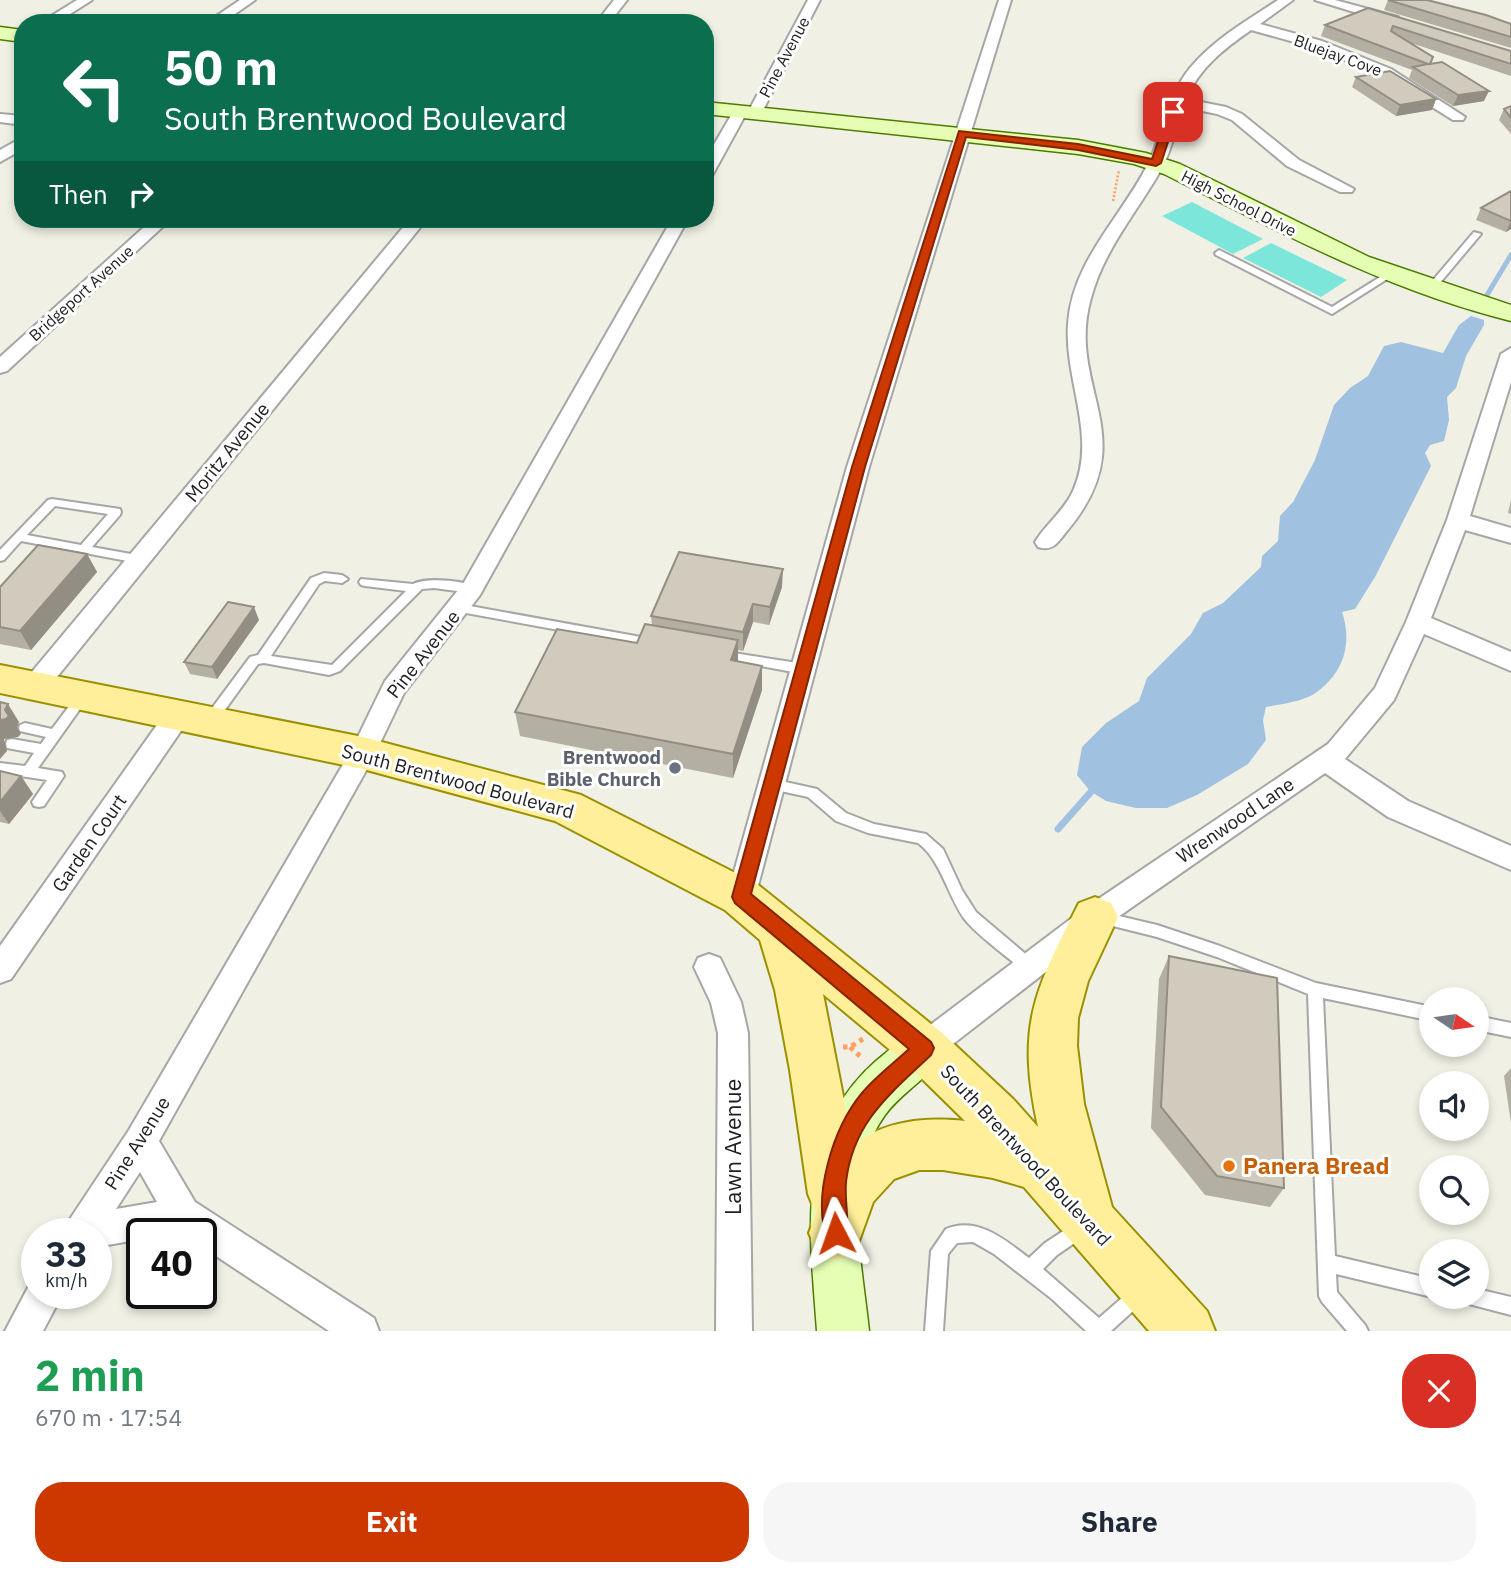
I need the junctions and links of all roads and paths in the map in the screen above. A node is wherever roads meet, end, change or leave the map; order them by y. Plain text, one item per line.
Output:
1 (86, 0) edge
2 (249, 0) edge
3 (621, 0) edge
4 (814, 0) edge
5 (1005, 0) edge
6 (1287, 0) edge
7 (1321, 0) edge
8 (62, 14) edge
9 (226, 14) edge
10 (609, 14) edge
11 (1249, 25) junction
12 (1412, 25) edge
13 (1178, 102) junction
14 (714, 109) edge
15 (747, 113) junction
16 (1458, 117) dead end
17 (962, 134) junction
18 (1112, 153) junction
19 (714, 161) edge
20 (1156, 163) junction
21 (1346, 189) dead end
22 (1125, 212) junction
23 (153, 228) edge
24 (412, 228) edge
25 (675, 228) edge
26 (1477, 234) dead end
27 (1219, 253) dead end
28 (1391, 274) junction
29 (1431, 288) junction
30 (1511, 313) edge
31 (1511, 354) edge
32 (0, 366) edge
33 (1500, 420) edge
34 (1458, 520) junction
35 (1511, 536) edge
36 (19, 537) junction
37 (1046, 542) dead end
38 (84, 548) junction
39 (0, 558) edge
40 (138, 559) junction
41 (342, 579) dead end
42 (365, 582) dead end
43 (414, 588) junction
44 (466, 599) junction
45 (1418, 622) junction
46 (666, 646) edge
47 (706, 653) edge
48 (262, 659) junction
49 (1511, 662) edge
50 (804, 669) junction
51 (17, 683) edge
52 (83, 696) junction
53 (194, 719) junction
54 (25, 728) dead end
55 (55, 734) junction
56 (12, 744) dead end
57 (44, 750) junction
58 (363, 753) junction
59 (1324, 759) junction
60 (0, 768) edge
61 (28, 772) junction
62 (772, 784) junction
63 (39, 802) dead end
64 (1511, 858) edge
65 (741, 897) junction
66 (1095, 917) junction
67 (779, 928) junction
68 (709, 967) dead end
69 (1030, 967) junction
70 (0, 970) edge
71 (1315, 990) junction
72 (1419, 1011) edge
73 (1489, 1025) edge
74 (1511, 1030) edge
75 (850, 1047) dead end
76 (924, 1048) junction
77 (862, 1057) dead end
78 (141, 1141) junction
79 (1040, 1167) junction
80 (835, 1213) junction
81 (184, 1214) junction
82 (90, 1218) edge
83 (1090, 1222) junction
84 (112, 1227) edge
85 (1326, 1263) junction
86 (1029, 1271) junction
87 (1419, 1285) edge
88 (1147, 1286) junction
89 (1489, 1301) edge
90 (1511, 1306) edge
91 (36, 1309) edge
92 (23, 1331) edge
93 (361, 1331) edge
94 (734, 1331) edge
95 (843, 1331) edge
96 (934, 1331) edge
97 (1098, 1331) edge
98 (1187, 1331) edge
99 (1360, 1331) edge

1 - 8 street
2 - 9 street
3 - 10 street
4 - 15 street, Pine Avenue
5 - 17 street
6 - 11 street
7 - 12 street
11 - 13 street
11 - 16 street, Bluejay Cove
13 - 20 street
13 - 21 street
14 - 15 street, High School Drive
15 - 17 street, High School Drive
15 - 19 street, Pine Avenue
17 - 18 street, High School Drive
17 - 50 street
18 - 20 street, High School Drive
18 - 22 path
20 - 22 street
20 - 28 street, High School Drive
22 - 37 street
23 - 32 street, Bridgeport Avenue
24 - 40 street, Moritz Avenue
25 - 44 street, Pine Avenue
26 - 29 lane
27 - 28 lane
28 - 29 street, High School Drive
29 - 30 street, High School Drive
31 - 33 street, Wrenwood Lane
33 - 34 street, Wrenwood Lane
34 - 35 street
34 - 45 street, Wrenwood Lane
36 - 38 lane
36 - 38 lane
36 - 39 lane
38 - 40 lane
40 - 51 street, Moritz Avenue
41 - 48 lane
42 - 43 lane
43 - 44 lane
43 - 48 lane
44 - 46 lane
44 - 58 street, Pine Avenue
45 - 49 street
45 - 59 street, Wrenwood Lane
47 - 50 lane
48 - 53 lane
50 - 62 street
51 - 52 main road, South Brentwood Boulevard
52 - 53 main road, South Brentwood Boulevard
52 - 55 lane
53 - 58 main road, South Brentwood Boulevard
53 - 70 street, Garden Court
54 - 55 lane
55 - 57 lane
56 - 57 lane
57 - 61 lane
58 - 65 main road, South Brentwood Boulevard
58 - 78 street, Pine Avenue
59 - 64 street
59 - 66 street, Wrenwood Lane
60 - 61 lane
61 - 63 lane
62 - 65 street
62 - 69 lane
65 - 67 main road, South Brentwood Boulevard
66 - 69 street, Wrenwood Lane
66 - 71 lane
66 - 83 main road
67 - 76 main road, South Brentwood Boulevard
67 - 80 main road
68 - 94 street, Lawn Avenue
69 - 76 street, Wrenwood Lane
71 - 72 lane
71 - 85 lane
73 - 74 lane
75 - 77 path
76 - 79 main road, South Brentwood Boulevard
76 - 80 street
78 - 81 street
78 - 82 street, Pine Avenue
79 - 80 main road
79 - 83 main road, South Brentwood Boulevard
80 - 95 street
81 - 84 street
81 - 93 street
83 - 86 lane
83 - 88 main road, South Brentwood Boulevard
85 - 87 lane
85 - 99 lane
86 - 96 lane
86 - 97 lane
88 - 97 lane
88 - 98 main road, South Brentwood Boulevard
89 - 90 lane
91 - 92 street

